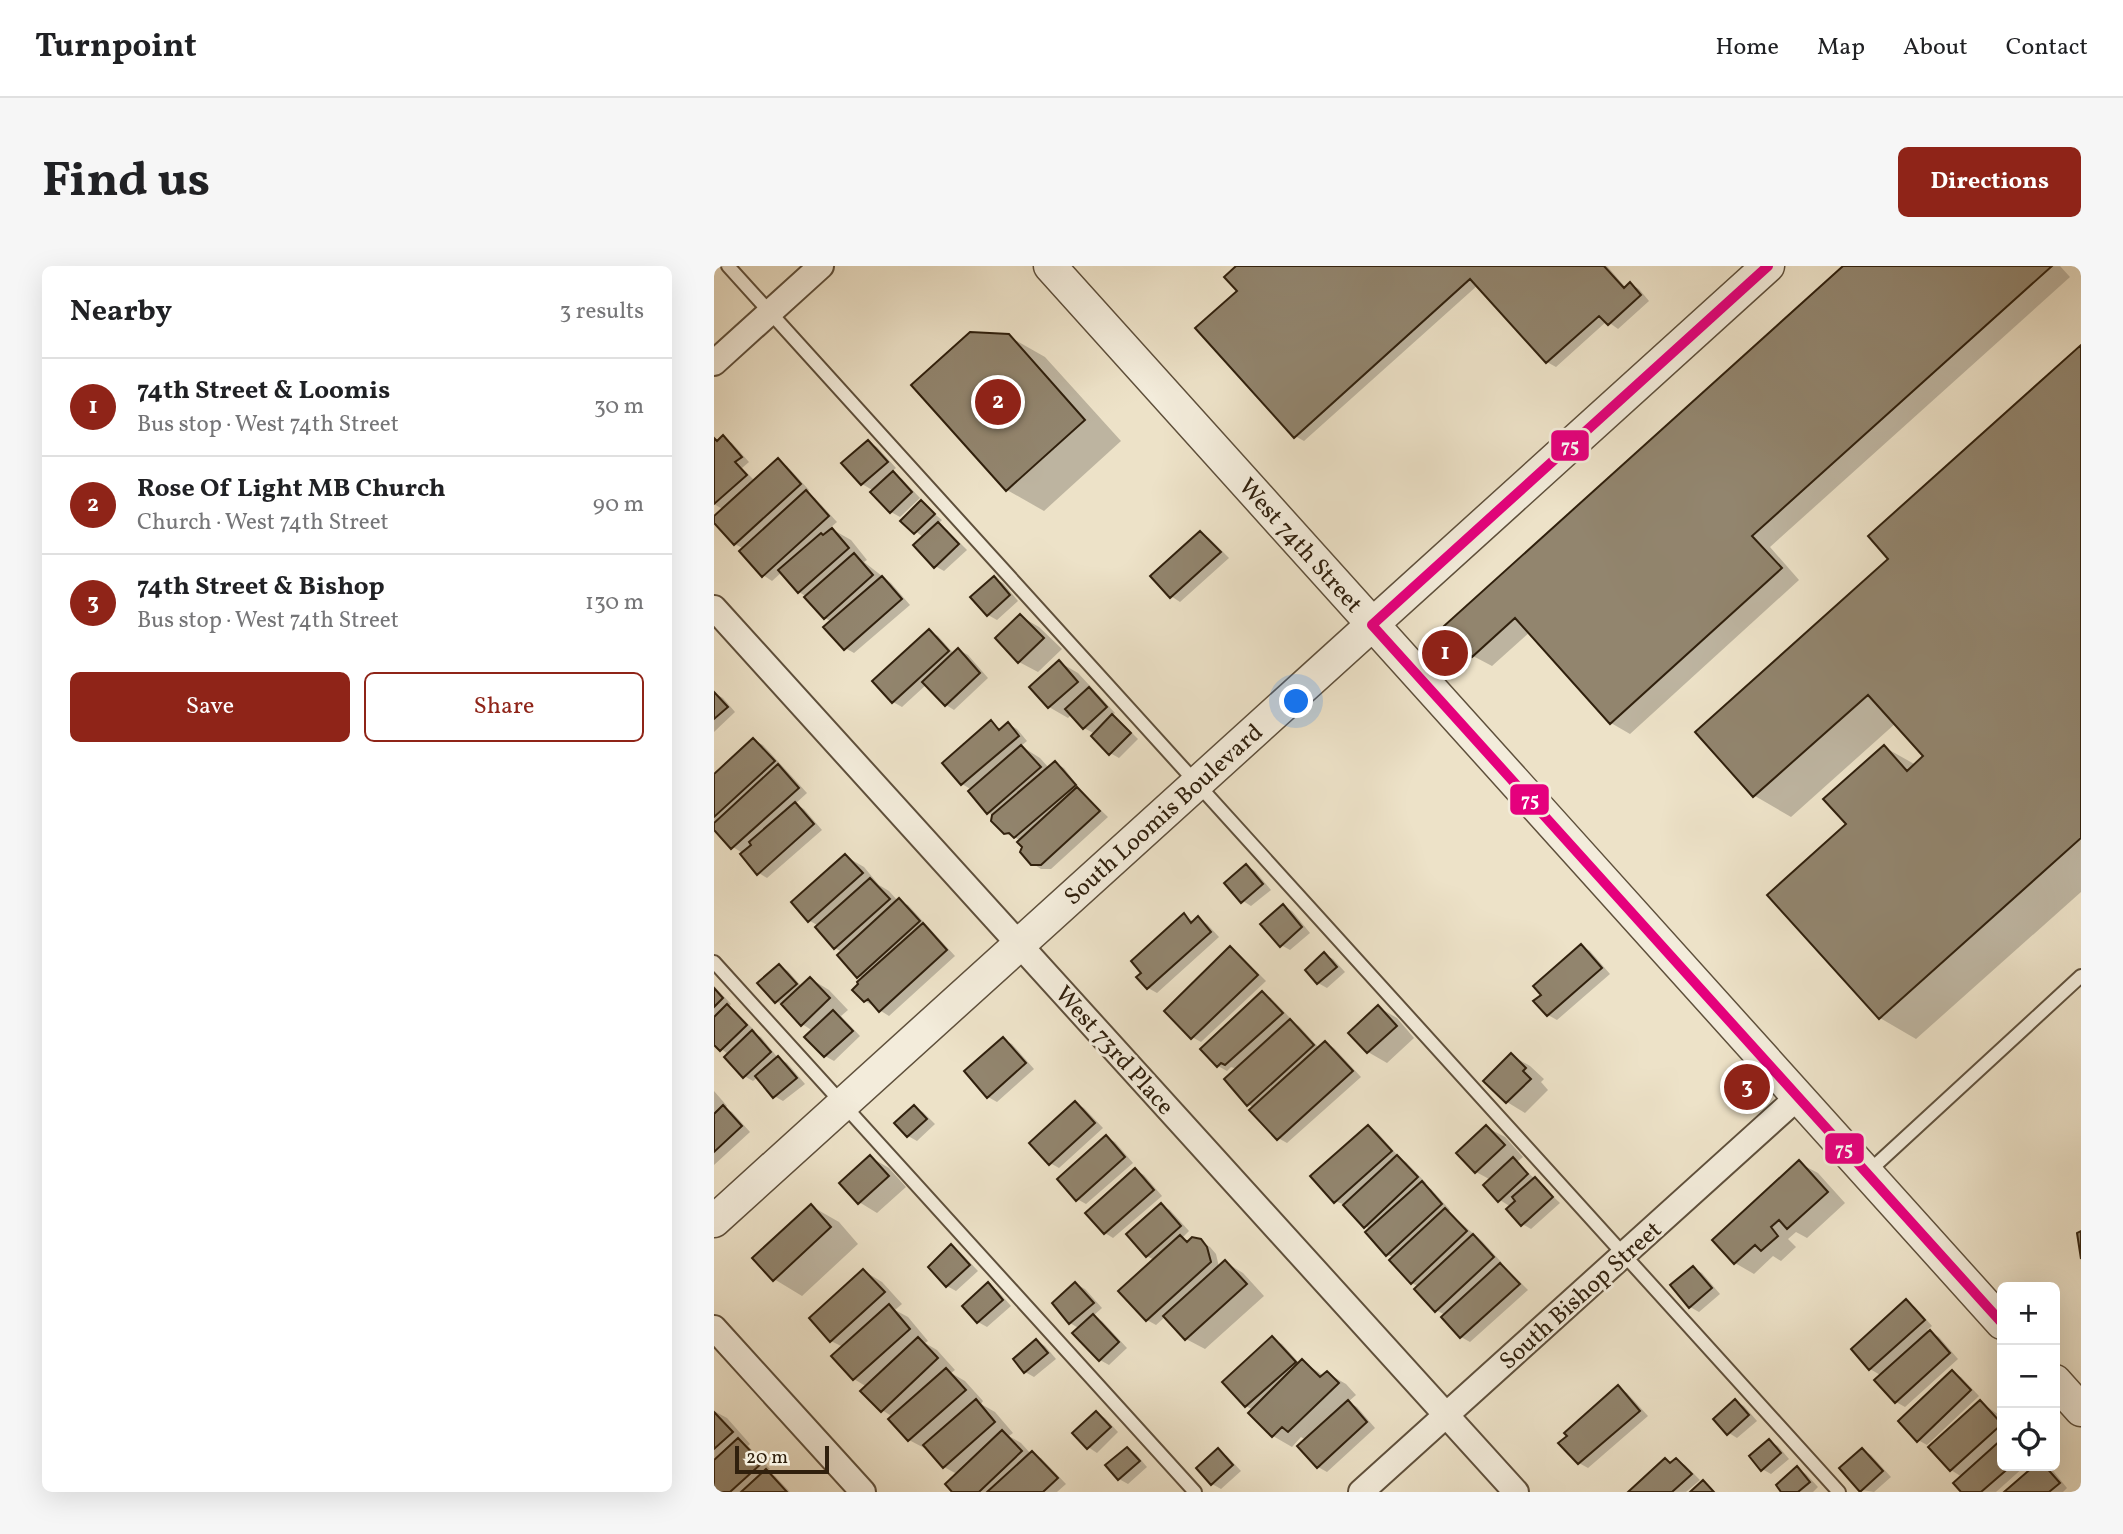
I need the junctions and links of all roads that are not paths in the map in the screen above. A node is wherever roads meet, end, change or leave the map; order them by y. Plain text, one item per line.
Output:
1 (729, 266) edge
2 (821, 266) edge
3 (1050, 266) edge
4 (1768, 266) edge
5 (770, 312) junction
6 (714, 363) edge
7 (714, 608) edge
8 (1372, 625) junction
9 (1198, 783) junction
10 (1019, 945) junction
11 (714, 962) edge
12 (2081, 976) edge
13 (1798, 1097) junction
14 (842, 1105) junction
15 (1867, 1173) junction
16 (714, 1221) edge
17 (1624, 1254) junction
18 (1997, 1317) edge
19 (714, 1328) edge
20 (2060, 1387) edge
21 (2081, 1410) edge
22 (1447, 1415) junction
23 (863, 1492) edge
24 (1195, 1492) edge
25 (1361, 1492) edge
26 (1516, 1492) edge
27 (1839, 1492) edge

1 - 5 lane
2 - 5 street
3 - 8 street, West 74th Street
4 - 8 street, South Loomis Boulevard
5 - 6 street
5 - 9 lane
7 - 10 street, West 73rd Place
8 - 9 street, South Loomis Boulevard
8 - 13 street, West 74th Street
9 - 10 street, South Loomis Boulevard
9 - 17 lane
10 - 14 street, South Loomis Boulevard
10 - 22 street, West 73rd Place
11 - 14 lane
12 - 15 lane
13 - 15 street, West 74th Street
13 - 17 street, South Bishop Street
14 - 16 street, South Loomis Boulevard
14 - 24 lane
15 - 18 street, West 74th Street
17 - 22 street, South Bishop Street
17 - 27 lane
19 - 23 street
20 - 21 street
22 - 25 street, South Bishop Street
22 - 26 street, West 73rd Place

